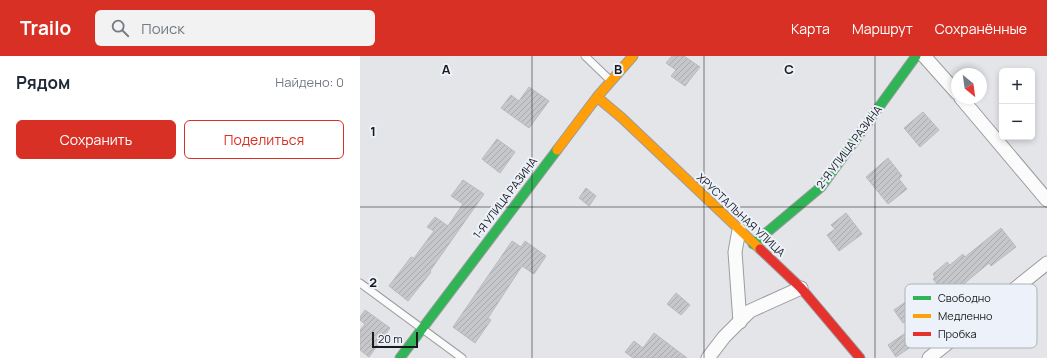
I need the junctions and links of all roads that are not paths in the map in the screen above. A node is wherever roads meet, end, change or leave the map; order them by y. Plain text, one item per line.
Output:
1 (585, 56) edge
2 (633, 56) edge
3 (916, 56) edge
4 (924, 56) edge
5 (610, 80) junction
6 (951, 86) edge
7 (597, 97) junction
8 (966, 104) edge
9 (1047, 200) edge
10 (739, 230) junction
11 (753, 244) junction
12 (1047, 263) edge
13 (360, 283) edge
14 (1021, 284) edge
15 (801, 288) junction
16 (740, 322) junction
17 (422, 328) junction
18 (941, 348) edge
19 (400, 358) edge
20 (462, 358) edge
21 (708, 358) edge
22 (860, 358) edge
23 (929, 358) edge

1 - 5 lane
2 - 5 street, 1-Я УЛИЦА РАЗИНА
3 - 11 street, 2-Я УЛИЦА РАЗИНА
4 - 6 street
5 - 7 street, 1-Я УЛИЦА РАЗИНА
7 - 10 street, ХРУСТАЛЬНАЯ УЛИЦА
7 - 17 street, 1-Я УЛИЦА РАЗИНА
8 - 9 street
10 - 11 street, ХРУСТАЛЬНАЯ УЛИЦА
10 - 16 street
11 - 15 street, ХРУСТАЛЬНАЯ УЛИЦА
12 - 14 street
13 - 17 lane
15 - 16 street
15 - 22 street, ХРУСТАЛЬНАЯ УЛИЦА
16 - 21 street
17 - 19 street, 1-Я УЛИЦА РАЗИНА
17 - 20 lane
18 - 23 street

